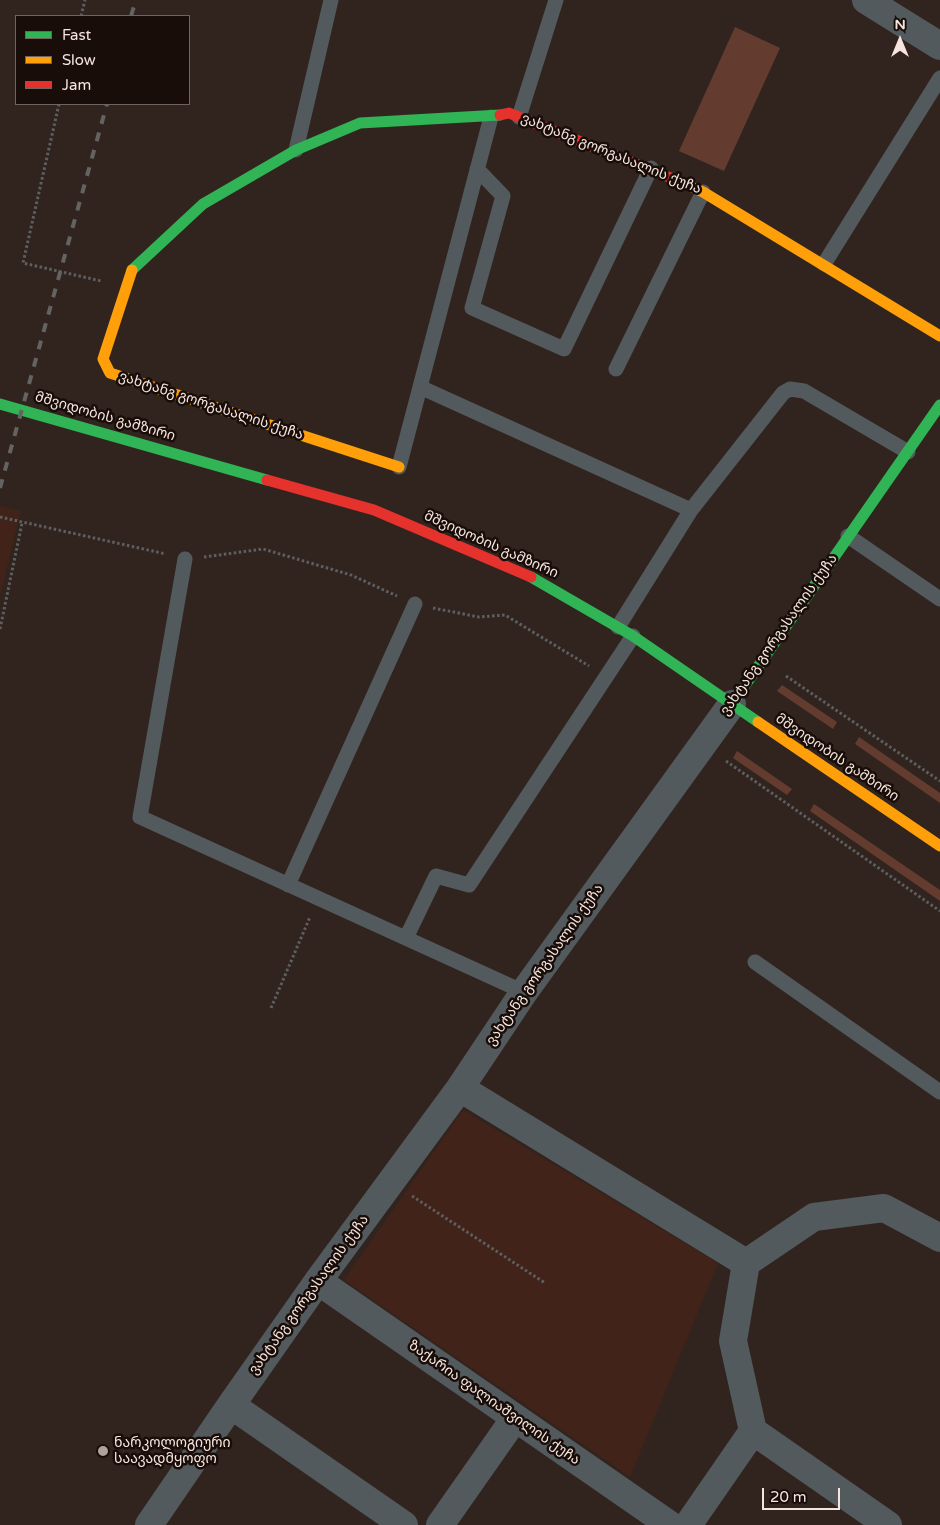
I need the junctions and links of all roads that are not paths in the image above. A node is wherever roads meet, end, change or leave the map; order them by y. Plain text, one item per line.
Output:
1 (330, 0) edge
2 (556, 0) edge
3 (866, 0) edge
4 (940, 46) edge
5 (940, 78) edge
6 (519, 116) junction
7 (491, 117) junction
8 (296, 150) junction
9 (651, 168) junction
10 (477, 169) junction
11 (704, 192) junction
12 (824, 264) junction
13 (940, 336) edge
14 (616, 369) dead end
15 (420, 387) junction
16 (0, 404) edge
17 (940, 405) edge
18 (908, 452) junction
19 (398, 467) joint
20 (692, 510) junction
21 (848, 536) junction
22 (185, 559) road end
23 (940, 599) edge
24 (415, 604) dead end
25 (618, 626) junction
26 (633, 636) junction
27 (732, 704) junction
28 (940, 846) edge
29 (288, 885) junction
30 (406, 938) junction
31 (756, 962) dead end
32 (524, 992) junction
33 (460, 1088) junction
34 (940, 1092) edge
35 (940, 1238) edge
36 (746, 1263) junction
37 (318, 1281) junction
38 (230, 1405) junction
39 (515, 1418) junction
40 (753, 1432) junction
41 (149, 1525) edge
42 (404, 1525) edge
43 (440, 1525) edge
44 (670, 1525) edge
45 (688, 1525) edge
46 (888, 1525) edge

1 - 8 lane
2 - 6 lane
3 - 4 street
5 - 12 lane
6 - 7 street, ვახტანგ გორგასალის ქუჩა
6 - 9 street, ვახტანგ გორგასალის ქუჩა
7 - 8 street, ვახტანგ გორგასალის ქუჩა
7 - 10 lane
8 - 19 street, ვახტანგ გორგასალის ქუჩა
9 - 10 lane
9 - 11 street, ვახტანგ გორგასალის ქუჩა
10 - 15 lane
11 - 12 street, ვახტანგ გორგასალის ქუჩა
11 - 14 lane
12 - 13 street, ვახტანგ გორგასალის ქუჩა
15 - 19 lane
15 - 20 lane
16 - 25 street, მშვიდობის გამზირი
17 - 18 street, ვახტანგ გორგასალის ქუჩა
18 - 20 lane
18 - 21 street, ვახტანგ გორგასალის ქუჩა
20 - 25 lane
21 - 23 lane
21 - 27 street, ვახტანგ გორგასალის ქუჩა
22 - 29 lane
24 - 29 lane
25 - 26 street, მშვიდობის გამზირი
26 - 27 street, მშვიდობის გამზირი
26 - 30 lane
27 - 28 street, მშვიდობის გამზირი
27 - 32 street, ვახტანგ გორგასალის ქუჩა
29 - 30 lane
30 - 32 lane
31 - 34 lane
32 - 33 street, ვახტანგ გორგასალის ქუჩა
33 - 36 street
33 - 37 street, ვახტანგ გორგასალის ქუჩა
35 - 36 street
36 - 40 street
37 - 38 street, ვახტანგ გორგასალის ქუჩა
37 - 39 street, ზაქარია ფალიაშვილის ქუჩა
38 - 41 street, ვახტანგ გორგასალის ქუჩა
38 - 42 street
39 - 43 street
39 - 44 street, ზაქარია ფალიაშვილის ქუჩა
40 - 45 street
40 - 46 street

